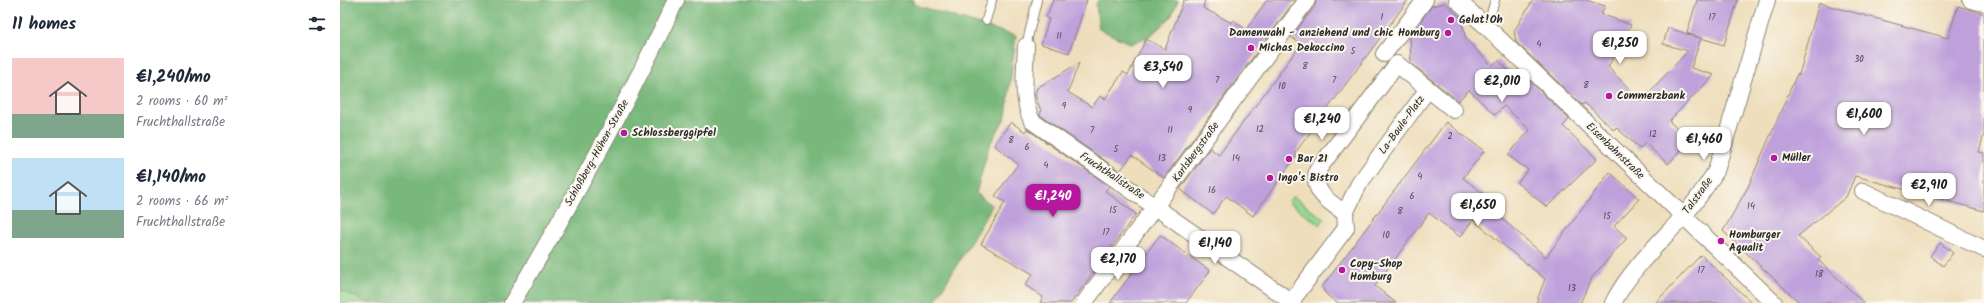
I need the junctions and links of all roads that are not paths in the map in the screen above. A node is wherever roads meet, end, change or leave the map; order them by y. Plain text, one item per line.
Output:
1 (676, 0) edge
2 (992, 0) edge
3 (1036, 0) edge
4 (1308, 0) edge
5 (1425, 0) edge
6 (1457, 0) edge
7 (1495, 0) edge
8 (1767, 0) edge
9 (1971, 0) edge
10 (1984, 3) edge
11 (986, 20) dead end
12 (1487, 27) junction
13 (1026, 46) joint
14 (1384, 54) dead end
15 (1428, 89) junction
16 (1454, 110) dead end
17 (1863, 191) dead end
18 (1156, 206) junction
19 (1345, 213) junction
20 (1683, 217) junction
21 (1984, 249) edge
22 (1291, 302) edge
23 (512, 303) edge
24 (1084, 303) edge
25 (1613, 303) edge
26 (1774, 303) edge

1 - 23 street, Schloßberg-Höhen-Straße
2 - 11 lane
3 - 13 lane, Fruchthallstraße
4 - 18 street, Karlsbergstraße
5 - 14 street
6 - 12 street, Eisenbahnstraße
7 - 12 lane
8 - 20 street, Talstraße
9 - 10 street
12 - 20 street, Eisenbahnstraße
13 - 18 street, Fruchthallstraße
15 - 16 street
15 - 19 street, La-Baule-Platz
15 - 19 street, La-Baule-Platz
17 - 21 street
18 - 22 street, Fruchthallstraße
18 - 24 street, Karlsbergstraße
19 - 22 street, La-Baule-Platz
20 - 25 street, Talstraße
20 - 26 street, Eisenbahnstraße

